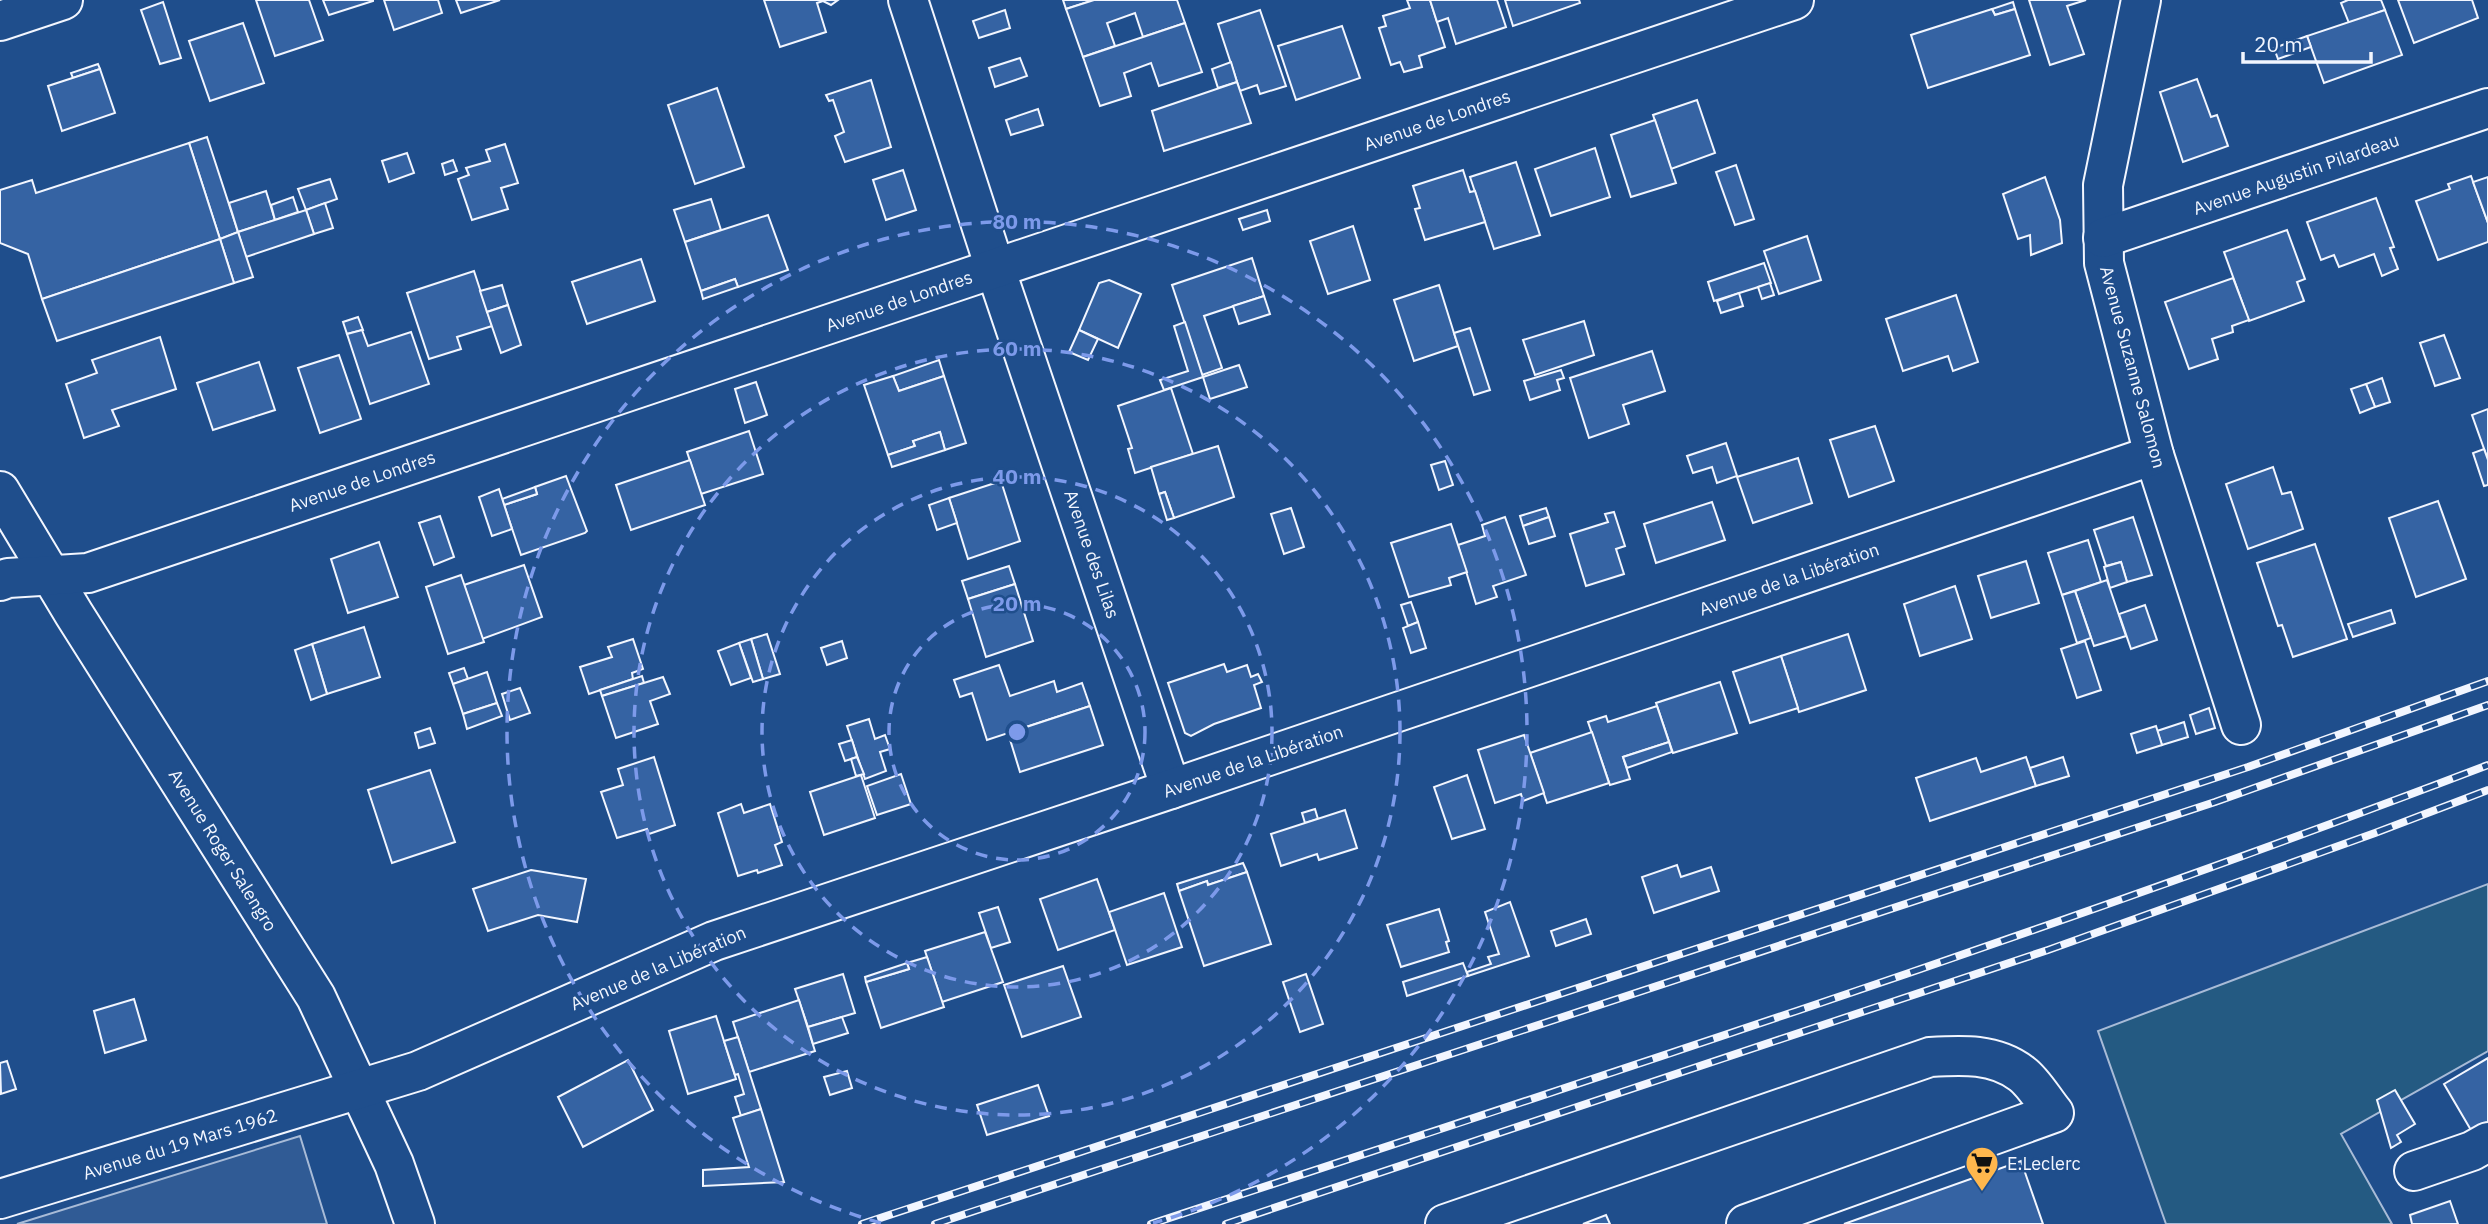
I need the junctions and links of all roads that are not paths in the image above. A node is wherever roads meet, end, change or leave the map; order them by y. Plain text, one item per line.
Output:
1 (63, 0) edge
2 (908, 0) edge
3 (1794, 0) edge
4 (2141, 0) edge
5 (0, 21) edge
6 (2488, 108) edge
7 (2103, 238) junction
8 (995, 268) junction
9 (2154, 454) junction
10 (0, 491) edge
11 (50, 576) junction
12 (0, 581) edge
13 (2241, 726) dead end
14 (1171, 789) junction
15 (359, 1088) junction
16 (2488, 1142) edge
17 (2414, 1171) dead end
18 (0, 1199) edge
19 (415, 1224) edge
20 (1445, 1224) edge
21 (1746, 1224) edge

1 - 5 street
2 - 8 street, Avenue des Lilas
3 - 8 street, Avenue de Londres
4 - 7 street, Avenue Suzanne Salomon
6 - 7 street, Avenue Augustin Pilardeau
7 - 9 street, Avenue Suzanne Salomon
8 - 11 street, Avenue de Londres
8 - 14 street, Avenue des Lilas
9 - 13 street, Avenue Suzanne Salomon
9 - 14 street, Avenue de la Libération
10 - 11 street, Avenue Roger Salengro
11 - 12 street, Avenue de Londres
11 - 15 street, Avenue Roger Salengro
14 - 15 street, Avenue de la Libération
15 - 18 street, Avenue du 19 Mars 1962
15 - 19 street, Avenue Roger Salengro
16 - 17 street
20 - 21 street

